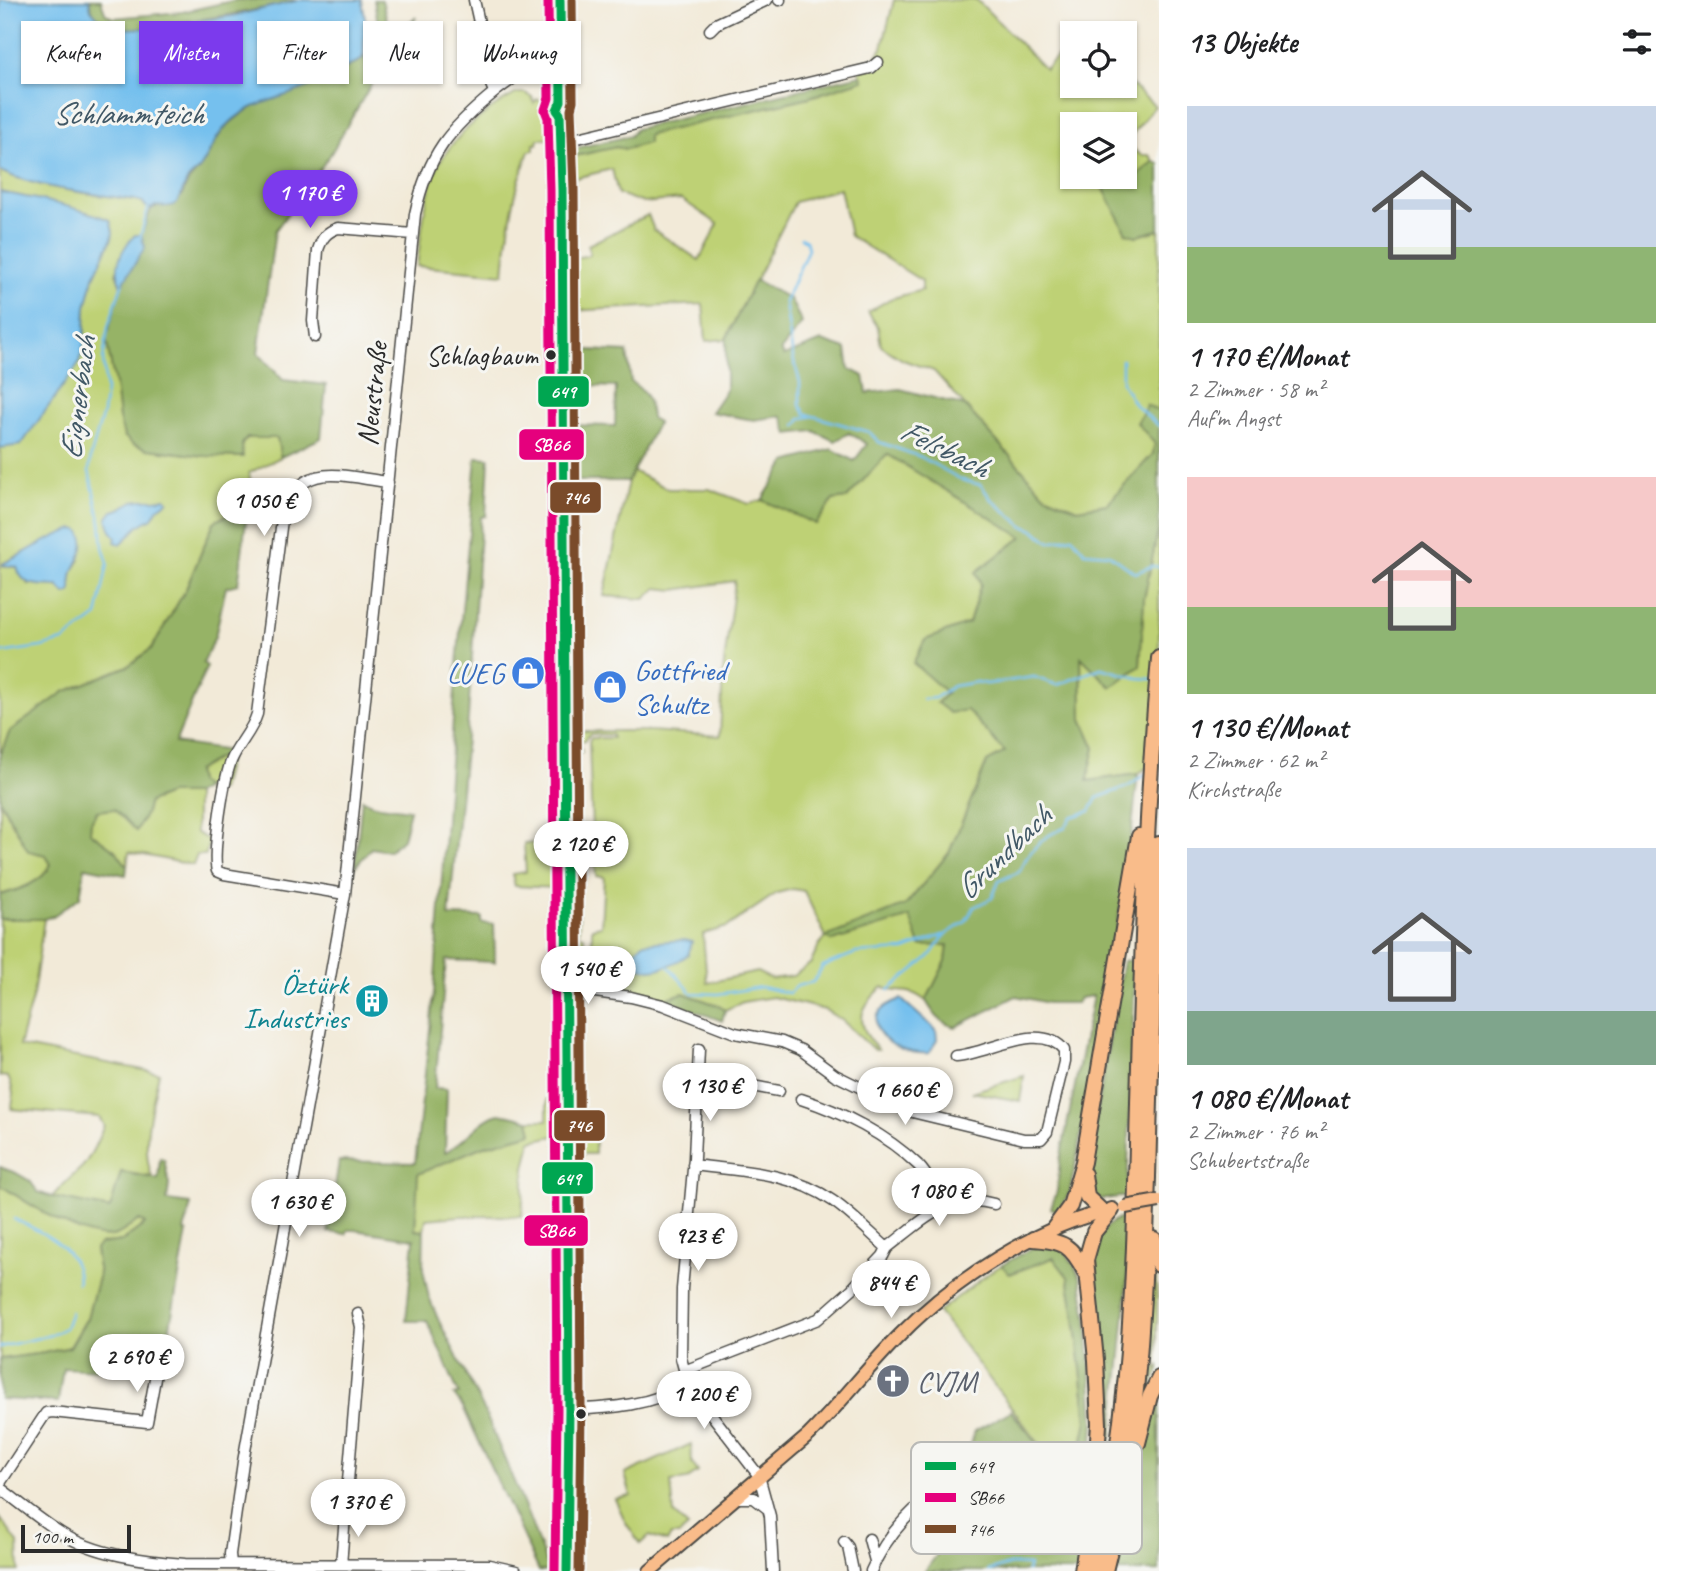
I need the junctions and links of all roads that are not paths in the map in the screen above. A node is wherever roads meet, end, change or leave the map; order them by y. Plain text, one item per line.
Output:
1 (474, 0) edge
2 (560, 0) edge
3 (768, 0) edge
4 (479, 21) edge
5 (560, 21) edge
6 (710, 30) dead end
7 (878, 62) dead end
8 (492, 84) edge
9 (561, 84) edge
10 (504, 85) edge
11 (495, 92) junction
12 (561, 142) junction
13 (413, 234) junction
14 (314, 337) dead end
15 (388, 482) junction
16 (1159, 658) edge
17 (1159, 844) edge
18 (1144, 890) junction
19 (345, 894) junction
20 (566, 988) junction
21 (699, 1049) dead end
22 (957, 1056) dead end
23 (697, 1086) junction
24 (779, 1091) dead end
25 (801, 1098) dead end
26 (1083, 1162) junction
27 (693, 1165) junction
28 (1148, 1190) junction
29 (1159, 1201) edge
30 (994, 1203) dead end
31 (944, 1206) junction
32 (1113, 1209) junction
33 (1054, 1228) junction
34 (1033, 1239) junction
35 (887, 1248) junction
36 (1159, 1265) edge
37 (1085, 1272) junction
38 (358, 1314) dead end
39 (684, 1371) junction
40 (156, 1373) dead end
41 (1159, 1378) edge
42 (688, 1384) junction
43 (569, 1410) junction
44 (1098, 1442) edge
45 (1117, 1442) edge
46 (1129, 1442) edge
47 (1139, 1442) edge
48 (760, 1476) junction
49 (0, 1483) edge
50 (0, 1488) edge
51 (736, 1497) junction
52 (769, 1509) junction
53 (911, 1513) edge
54 (869, 1539) dead end
55 (844, 1542) dead end
56 (231, 1564) junction
57 (341, 1564) junction
58 (363, 1567) edge
59 (473, 1568) edge
60 (873, 1568) edge
61 (516, 1571) edge
62 (567, 1571) edge
63 (650, 1571) edge
64 (773, 1571) edge
65 (853, 1571) edge

1 - 4 street
2 - 5 main road
3 - 6 street
7 - 12 street
8 - 11 street
9 - 12 main road
10 - 11 street, Neustraße
11 - 13 street, Neustraße
12 - 20 main road
13 - 14 street
13 - 15 street, Neustraße
15 - 19 street, Neustraße
15 - 19 street
16 - 18 highway
17 - 18 highway
18 - 26 highway
18 - 28 highway
18 - 45 highway
19 - 56 street, Neustraße
20 - 22 street
20 - 43 main road
21 - 23 street
23 - 24 street
23 - 27 street
25 - 31 street
26 - 32 highway
26 - 33 highway
27 - 35 street
27 - 39 street
28 - 36 highway
28 - 46 highway
29 - 32 main road, bridge
30 - 31 street
31 - 35 street
32 - 33 main road
32 - 37 highway
33 - 34 main road
34 - 37 highway
34 - 48 main road
35 - 39 street
37 - 44 highway
38 - 57 street
39 - 42 street
40 - 49 street
41 - 47 highway
42 - 43 street
42 - 48 street
43 - 62 main road
48 - 51 main road
48 - 52 street
50 - 56 street
51 - 52 street
51 - 63 main road
52 - 64 street
53 - 60 street
54 - 60 street
55 - 65 street
56 - 57 street
57 - 58 street
58 - 59 street
59 - 61 street

